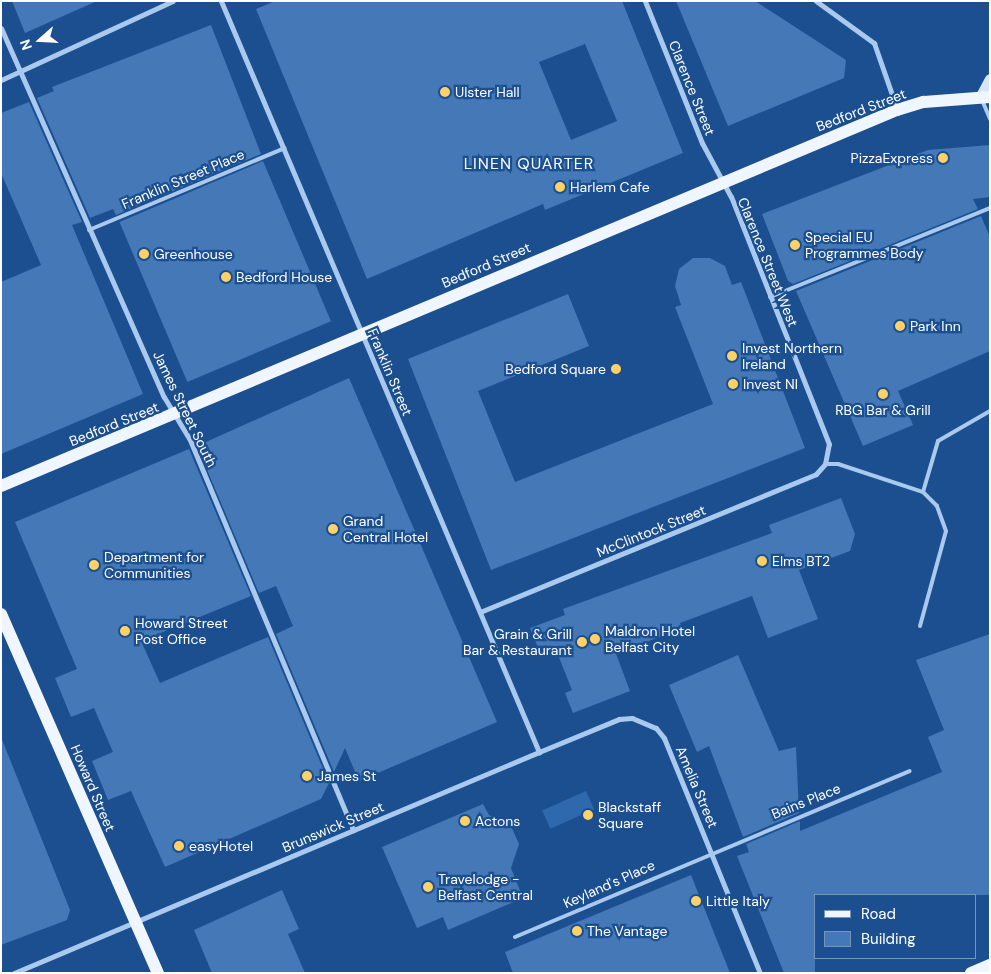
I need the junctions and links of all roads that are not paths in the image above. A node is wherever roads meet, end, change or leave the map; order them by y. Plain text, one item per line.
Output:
1 (173, 1) edge
2 (221, 1) edge
3 (645, 1) edge
4 (816, 1) edge
5 (1, 28) edge
6 (20, 72) junction
7 (990, 79) edge
8 (1, 80) edge
9 (985, 96) edge
10 (897, 110) junction
11 (990, 119) edge
12 (285, 148) junction
13 (721, 181) junction
14 (990, 208) edge
15 (89, 230) junction
16 (770, 297) junction
17 (362, 334) junction
18 (990, 411) edge
19 (178, 414) junction
20 (825, 464) junction
21 (1, 486) edge
22 (923, 492) junction
23 (480, 612) junction
24 (1, 614) edge
25 (920, 626) dead end
26 (539, 752) junction
27 (909, 771) dead end
28 (353, 830) junction
29 (712, 852) junction
30 (135, 921) junction
31 (515, 937) dead end
32 (990, 965) edge
33 (14, 973) edge
34 (158, 973) edge
35 (760, 973) edge
36 (971, 973) edge

1 - 6 street
2 - 12 street, Franklin Street
3 - 13 street, Clarence Street
4 - 10 street
5 - 6 street, James Street South
6 - 8 street
6 - 15 street, James Street South
7 - 9 street
9 - 10 main road, Bedford Street
9 - 11 lane
10 - 13 main road, Bedford Street
12 - 15 lane, Franklin Street Place
12 - 17 street, Franklin Street
13 - 16 street, Clarence Street West
13 - 17 main road, Bedford Street
14 - 16 lane
15 - 19 street, James Street South
16 - 20 street, Clarence Street West
17 - 19 main road, Bedford Street
17 - 23 street, Franklin Street
18 - 22 lane
19 - 21 main road, Bedford Street
19 - 28 street, James Street South
20 - 22 lane
20 - 23 street, McClintock Street
22 - 25 lane
23 - 26 street, Franklin Street
24 - 30 main road, Howard Street
26 - 28 street, Brunswick Street
26 - 29 street, Amelia Street
27 - 29 lane, Bains Place
28 - 30 street, Brunswick Street
29 - 31 lane, Keyland's Place
29 - 35 street, Amelia Street
30 - 33 street, Brunswick Street
30 - 34 main road, Howard Street
32 - 36 main road

